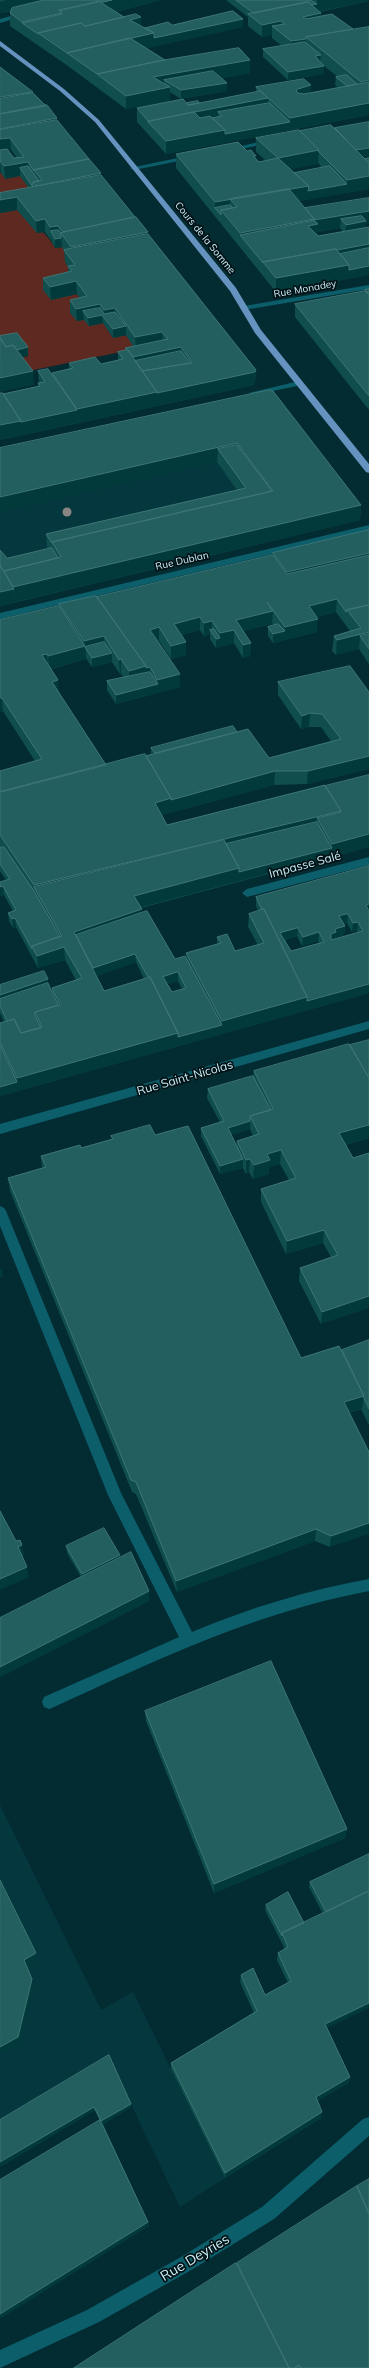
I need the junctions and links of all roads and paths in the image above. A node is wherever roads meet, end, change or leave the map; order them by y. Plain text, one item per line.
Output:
1 (31, 13) edge
2 (0, 21) edge
3 (0, 43) edge
4 (283, 139) edge
5 (220, 151) edge
6 (196, 156) edge
7 (134, 168) junction
8 (369, 287) edge
9 (244, 308) junction
10 (299, 383) junction
11 (244, 395) edge
12 (369, 469) edge
13 (369, 528) edge
14 (0, 616) edge
15 (369, 861) edge
16 (247, 893) dead end
17 (369, 1025) edge
18 (0, 1129) edge
19 (0, 1211) edge
20 (369, 1585) edge
21 (188, 1639) junction
22 (49, 1702) dead end
23 (369, 2125) edge
24 (0, 2359) edge

1 - 2 street
3 - 7 main road, Cours de la Somme
4 - 5 street
6 - 7 street
7 - 9 main road, Cours de la Somme
8 - 9 street, Rue Monadey
9 - 10 main road, Cours de la Somme
10 - 11 street
10 - 12 main road, Cours de la Somme
13 - 14 street, Rue Dublan
15 - 16 street, Impasse Salé
17 - 18 street, Rue Saint-Nicolas
19 - 21 street
20 - 21 street
21 - 22 street
23 - 24 street, Rue Deyries

